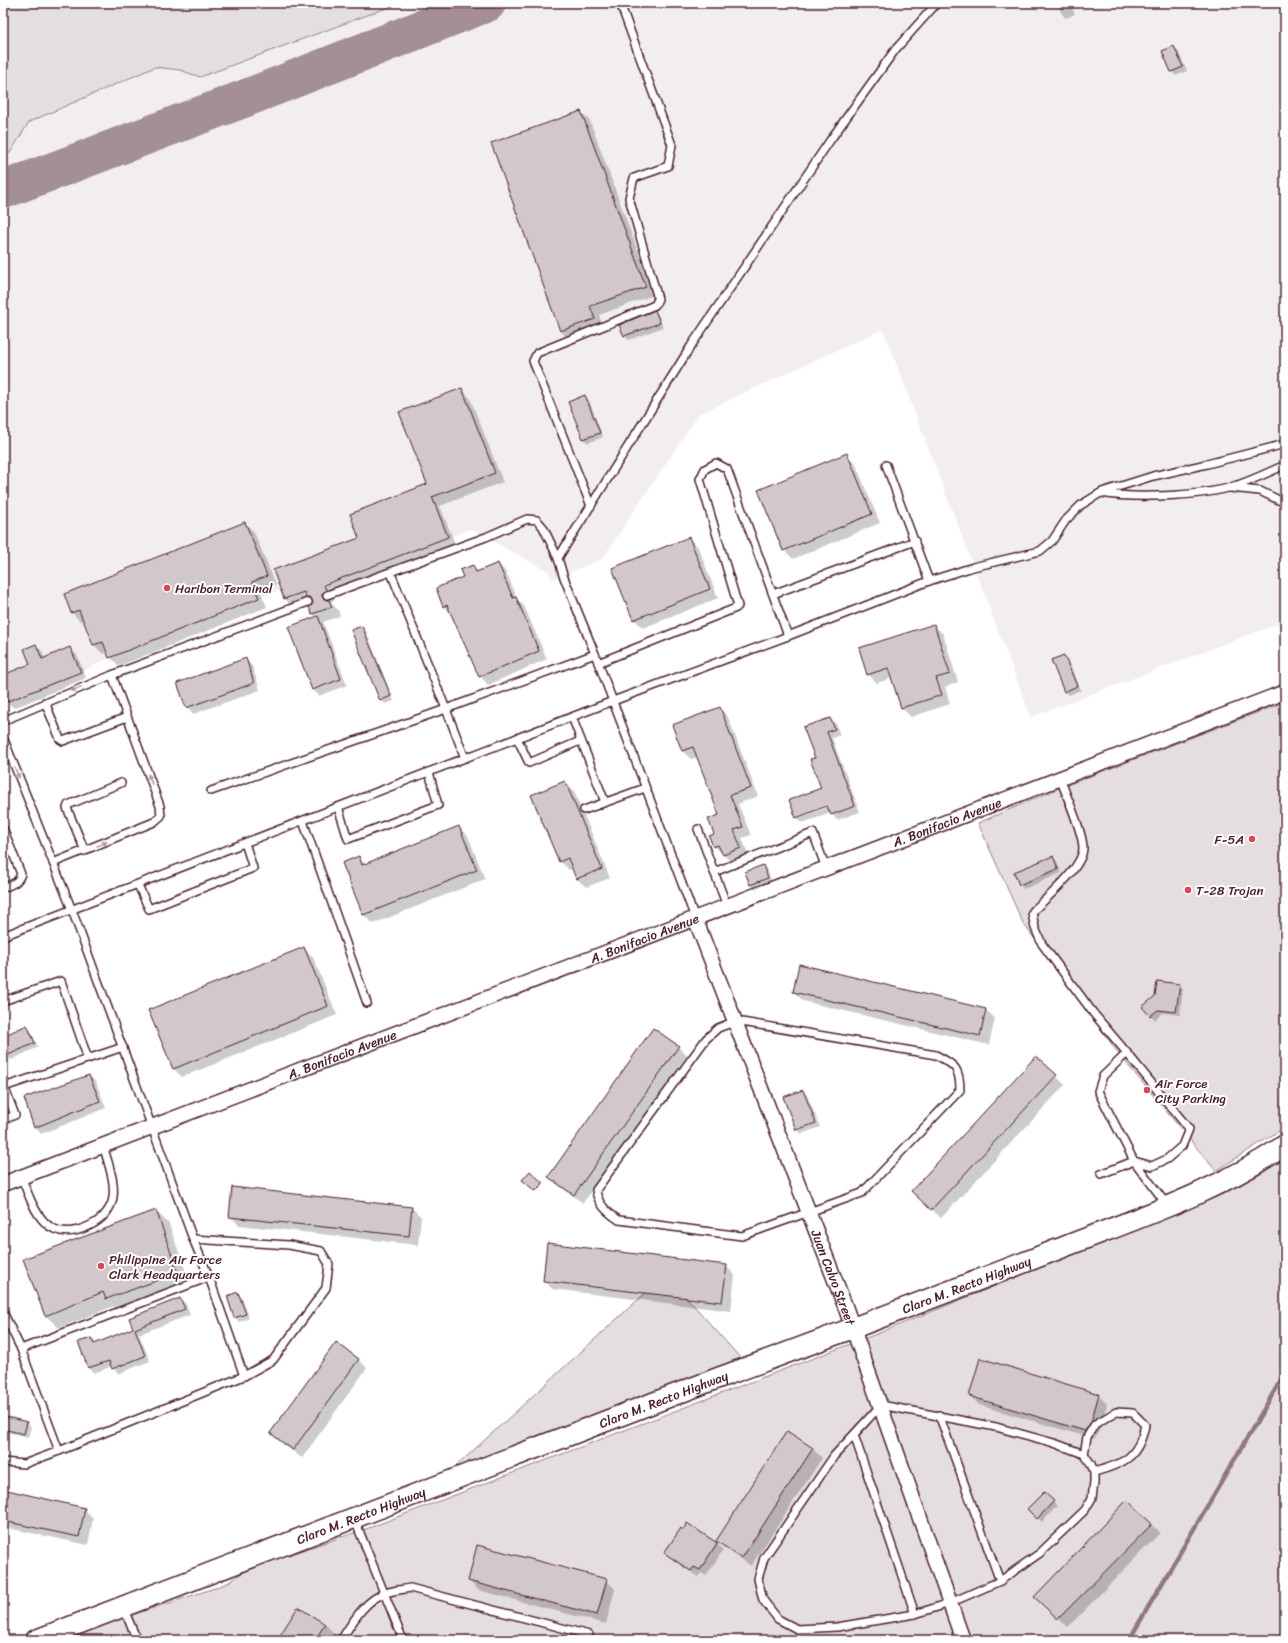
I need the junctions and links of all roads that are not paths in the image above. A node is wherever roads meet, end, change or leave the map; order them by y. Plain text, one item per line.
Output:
1 (620, 3) edge
2 (937, 3) edge
3 (1285, 444) edge
4 (886, 465) dead end
5 (1285, 465) edge
6 (1229, 488) junction
7 (1102, 492) junction
8 (1285, 503) edge
9 (591, 506) junction
10 (915, 541) junction
11 (558, 558) junction
12 (391, 573) junction
13 (929, 581) junction
14 (773, 594) junction
15 (328, 595) dead end
16 (308, 602) dead end
17 (788, 636) junction
18 (595, 654) junction
19 (598, 662) junction
20 (112, 675) junction
21 (1285, 692) edge
22 (612, 701) junction
23 (45, 702) junction
24 (446, 709) junction
25 (127, 717) junction
26 (572, 717) junction
27 (3, 720) edge
28 (3, 737) edge
29 (517, 738) junction
30 (580, 741) junction
31 (464, 758) junction
32 (428, 772) junction
33 (1060, 778) junction
34 (121, 783) dead end
35 (645, 788) junction
36 (211, 791) dead end
37 (605, 802) junction
38 (338, 807) junction
39 (584, 810) dead end
40 (303, 821) junction
41 (3, 828) edge
42 (698, 828) dead end
43 (245, 843) junction
44 (84, 851) junction
45 (53, 864) junction
46 (826, 868) junction
47 (714, 872) junction
48 (138, 885) junction
49 (3, 888) edge
50 (727, 906) junction
51 (72, 910) junction
52 (695, 918) junction
53 (3, 936) edge
54 (3, 1001) edge
55 (367, 1003) dead end
56 (736, 1021) junction
57 (123, 1047) junction
58 (1127, 1053) junction
59 (88, 1059) junction
60 (4, 1086) edge
61 (3, 1120) edge
62 (152, 1127) junction
63 (103, 1145) junction
64 (1285, 1145) edge
65 (1134, 1162) junction
66 (1101, 1174) dead end
67 (21, 1176) junction
68 (3, 1184) edge
69 (1168, 1206) junction
70 (809, 1212) junction
71 (193, 1239) junction
72 (209, 1277) junction
73 (3, 1313) edge
74 (853, 1328) junction
75 (21, 1349) junction
76 (244, 1376) junction
77 (881, 1405) junction
78 (939, 1415) junction
79 (854, 1435) junction
80 (59, 1451) junction
81 (1084, 1454) junction
82 (3, 1462) edge
83 (1094, 1472) junction
84 (354, 1518) junction
85 (1000, 1581) junction
86 (385, 1593) junction
87 (950, 1603) junction
88 (123, 1607) junction
89 (915, 1614) junction
90 (589, 1635) dead end
91 (36, 1640) edge
92 (137, 1640) edge
93 (341, 1640) edge
94 (404, 1640) edge
95 (963, 1640) edge

1 - 9 lane
2 - 9 lane
3 - 7 lane
4 - 10 lane
5 - 6 lane
6 - 7 lane
6 - 8 lane
7 - 13 lane
9 - 11 lane
10 - 13 lane
10 - 14 lane
11 - 12 lane
11 - 18 lane
12 - 15 lane
12 - 24 lane
13 - 17 lane
14 - 17 lane
14 - 19 lane
16 - 20 lane
17 - 22 lane
18 - 19 lane
18 - 24 lane
19 - 22 lane
20 -> 23 lane
20 - 25 lane
21 - 33 street, A. Bonifacio Avenue
22 - 26 lane
22 - 35 lane
23 - 25 lane
23 - 27 lane
24 - 31 lane
24 - 36 lane
44 -> 25 lane
26 - 29 lane
26 - 30 lane
28 -> 45 lane
29 - 30 lane
29 - 31 lane
30 - 37 lane
31 - 32 lane
32 - 38 lane
32 - 38 lane
33 - 46 street, A. Bonifacio Avenue
33 - 58 lane
34 - 44 lane
35 - 37 lane
35 - 52 lane
37 - 39 lane
38 - 40 lane
40 - 43 lane
40 - 55 lane
41 - 49 lane
42 - 47 lane
43 - 48 lane
43 - 48 lane
44 - 45 lane
45 - 51 lane
46 - 47 lane
46 - 50 street, A. Bonifacio Avenue
47 - 50 lane
48 - 51 lane
50 - 52 street, A. Bonifacio Avenue
51 - 53 lane
51 - 57 lane
52 - 56 street, Juan Calvo Street
52 - 62 street, A. Bonifacio Avenue
54 - 59 lane
56 - 70 street, Juan Calvo Street
56 - 70 lane
56 - 70 lane
57 - 59 lane
57 - 62 lane
58 - 65 lane
58 - 65 lane
59 - 60 lane
60 - 61 lane
62 - 63 street, A. Bonifacio Avenue
62 - 71 lane
63 - 67 street, A. Bonifacio Avenue
63 - 67 lane
64 - 69 main road, Claro M. Recto Highway
65 - 66 lane
65 - 69 lane
67 - 68 street, A. Bonifacio Avenue
69 - 74 main road, Claro M. Recto Highway
70 - 74 street, Juan Calvo Street
71 - 72 lane
71 - 76 lane
72 - 75 lane
72 - 76 lane
73 - 75 lane
74 - 77 street, Juan Calvo Street
74 - 84 main road, Claro M. Recto Highway
75 - 80 lane
76 - 80 lane
77 - 78 lane
77 - 79 lane
77 - 87 street, Juan Calvo Street
78 - 81 lane
78 - 85 lane
79 - 89 lane
79 - 89 lane
80 - 82 lane
81 - 83 lane
81 - 83 lane
83 - 85 lane
84 - 86 lane
84 - 88 main road, Claro M. Recto Highway
85 - 87 lane
86 - 90 lane
86 - 93 lane
86 - 94 lane
87 - 89 lane
87 - 95 street, Juan Calvo Street
88 - 91 main road, Claro M. Recto Highway
88 - 92 lane

